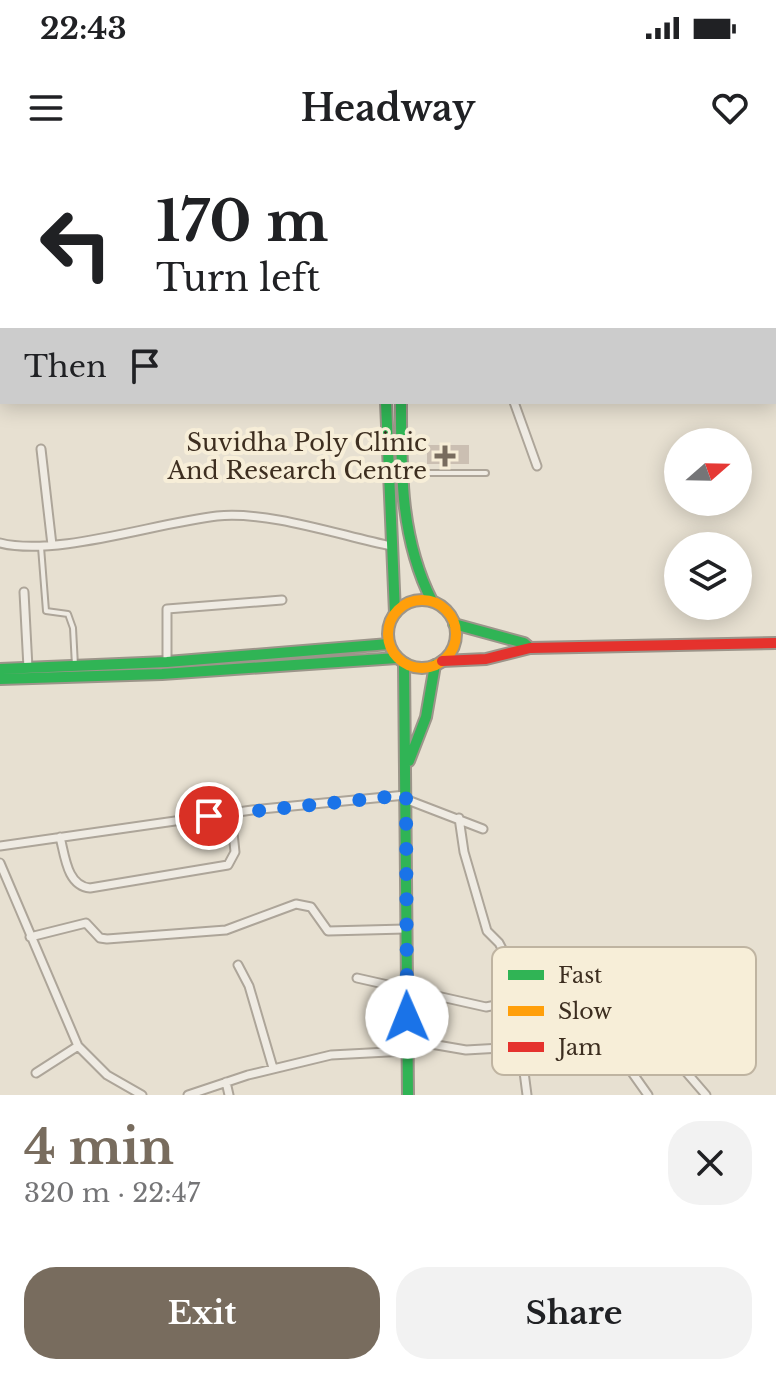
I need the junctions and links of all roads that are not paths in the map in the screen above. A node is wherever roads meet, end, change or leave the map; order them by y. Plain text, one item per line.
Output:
1 (0, 184) edge
2 (0, 199) edge
3 (386, 404) edge
4 (401, 404) edge
5 (515, 404) edge
6 (41, 449) dead end
7 (537, 466) dead end
8 (403, 473) junction
9 (486, 473) dead end
10 (0, 543) edge
11 (52, 545) junction
12 (391, 546) junction
13 (41, 547) junction
14 (24, 592) dead end
15 (282, 600) dead end
16 (432, 601) junction
17 (395, 613) junction
18 (454, 624) junction
19 (776, 643) edge
20 (389, 644) junction
21 (530, 648) junction
22 (400, 660) junction
23 (167, 662) junction
24 (439, 663) junction
25 (75, 666) junction
26 (28, 668) junction
27 (0, 669) edge
28 (0, 679) edge
29 (409, 761) junction
30 (406, 797) junction
31 (231, 813) junction
32 (459, 818) junction
33 (483, 829) dead end
34 (60, 837) junction
35 (0, 846) edge
36 (0, 863) edge
37 (405, 929) junction
38 (30, 937) junction
39 (501, 947) edge
40 (238, 965) dead end
41 (357, 978) dead end
42 (406, 988) junction
43 (492, 1006) edge
44 (78, 1046) junction
45 (407, 1049) junction
46 (492, 1049) edge
47 (273, 1068) junction
48 (36, 1073) dead end
49 (524, 1075) edge
50 (634, 1075) edge
51 (689, 1075) edge
52 (226, 1082) junction
53 (142, 1095) edge
54 (188, 1095) edge
55 (229, 1095) edge
56 (408, 1095) edge
57 (527, 1095) edge
58 (648, 1095) edge
59 (706, 1095) edge

1 - 2 street
3 - 12 main road
4 - 8 main road
5 - 7 street
6 - 11 street
8 - 9 lane
8 - 16 main road
10 - 13 street
11 - 12 street
11 - 13 street
12 - 17 main road
13 - 25 lane
14 - 26 street
15 - 23 street
16 - 17 main road
16 - 18 main road
17 - 20 main road
18 - 21 main road
18 - 24 main road
19 - 21 main road
20 - 22 main road
20 - 23 main road
21 - 24 main road
22 - 24 main road
22 - 28 main road
22 - 29 main road
23 - 25 main road
24 - 29 main road
25 - 26 main road
26 - 27 main road
29 - 30 main road
30 - 31 street
30 - 32 street
30 - 37 main road
31 - 34 street
31 - 34 street
32 - 33 street
32 - 39 street
34 - 35 street
36 - 38 street
37 - 38 street
37 - 42 main road
38 - 44 street
40 - 47 street
41 - 42 street
42 - 43 street
42 - 45 main road
44 - 48 street
44 - 53 street
45 - 46 street
45 - 47 street
45 - 56 main road
47 - 52 street
49 - 57 street
50 - 58 street
51 - 59 street
52 - 54 street
52 - 55 street

